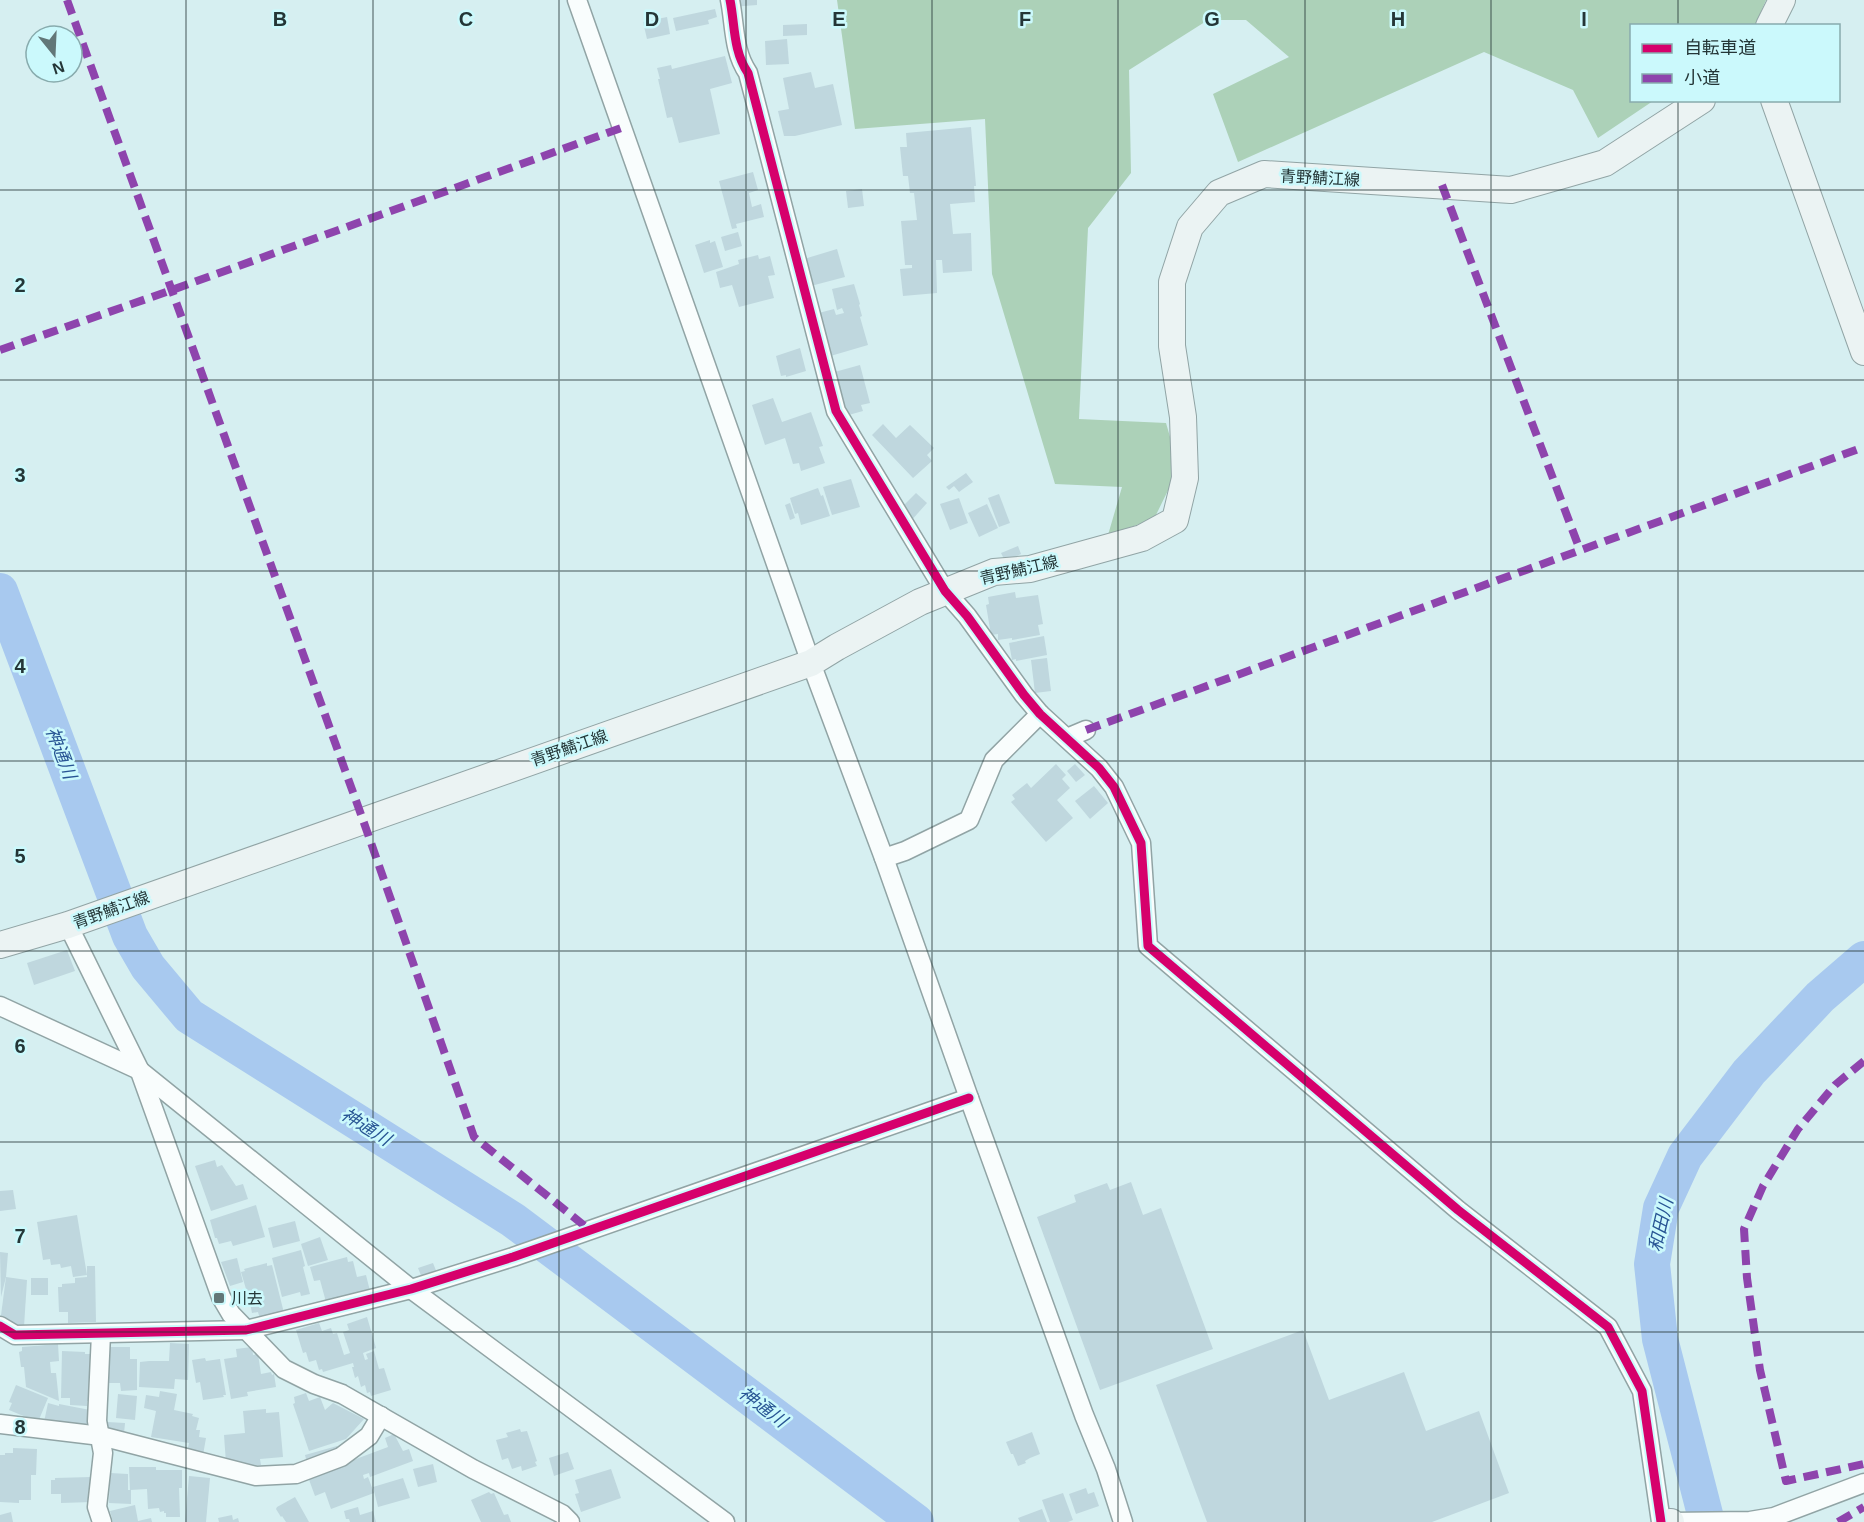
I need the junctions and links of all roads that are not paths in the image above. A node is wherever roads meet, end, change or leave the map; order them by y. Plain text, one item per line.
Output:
1 (577, 0) edge
2 (730, 0) edge
3 (1782, 0) edge
4 (1770, 24) edge
5 (1699, 102) edge
6 (1775, 102) edge
7 (1864, 352) edge
8 (945, 591) junction
9 (811, 663) junction
10 (1040, 714) junction
11 (1086, 730) dead end
12 (1067, 738) junction
13 (884, 858) junction
14 (74, 923) junction
15 (0, 945) edge
16 (0, 1006) edge
17 (140, 1070) junction
18 (969, 1098) junction
19 (411, 1289) junction
20 (0, 1326) edge
21 (246, 1330) junction
22 (101, 1334) junction
23 (381, 1416) junction
24 (0, 1424) edge
25 (101, 1436) junction
26 (1864, 1483) edge
27 (1750, 1521) edge
28 (102, 1522) edge
29 (570, 1522) edge
30 (724, 1522) edge
31 (1123, 1522) edge
32 (1661, 1522) edge
33 (1670, 1522) edge

1 - 9 street
2 - 8 street
3 - 4 main road
5 - 8 main road, 青野鯖江線
6 - 7 main road
8 - 9 main road, 青野鯖江線
8 - 10 street
9 - 13 street
9 - 14 main road, 青野鯖江線
10 - 12 street
10 - 13 street
11 - 12 street
12 - 32 street
13 - 18 street
14 - 15 main road, 青野鯖江線
14 - 17 street
16 - 17 street
17 - 19 street
17 - 21 street
18 - 19 street
18 - 31 street
19 - 21 street
19 - 30 street
20 - 22 street
21 - 22 street
21 - 23 street
22 - 25 street
23 - 25 street
23 - 29 street
24 - 25 street
25 - 28 street
26 - 27 street
27 - 33 street

